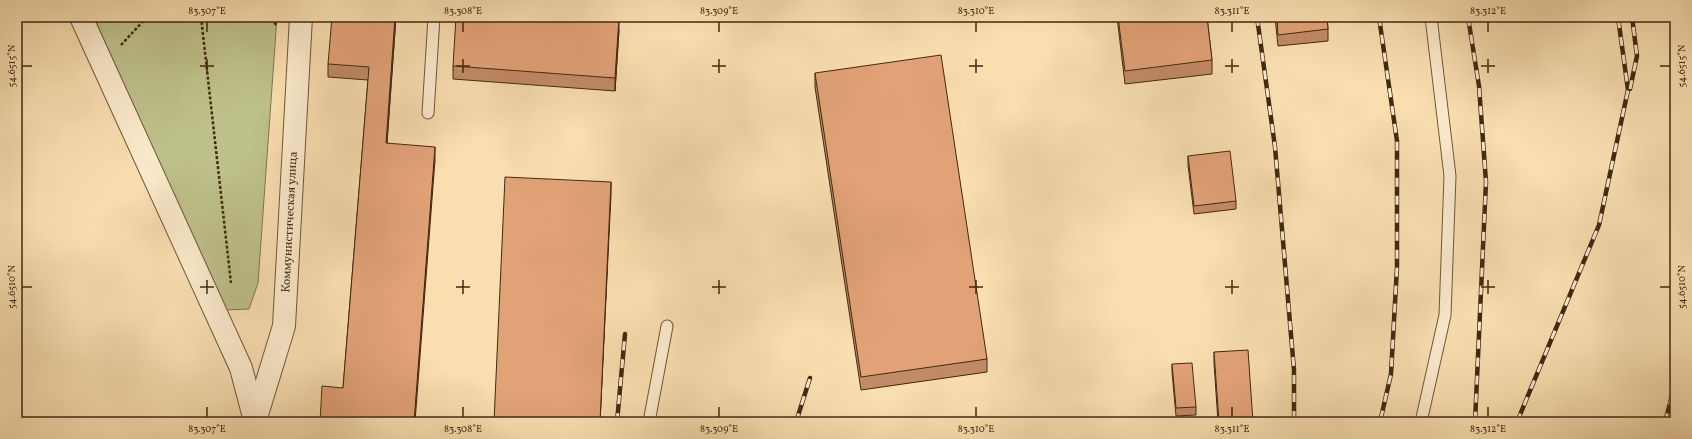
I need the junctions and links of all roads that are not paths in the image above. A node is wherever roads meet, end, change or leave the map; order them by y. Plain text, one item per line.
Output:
1 (81, 17) edge
2 (301, 17) edge
3 (434, 17) edge
4 (1431, 17) edge
5 (428, 113) dead end
6 (667, 326) dead end
7 (255, 421) edge
8 (649, 422) edge
9 (1421, 422) edge

1 - 7 street
2 - 7 street, Коммунистическая улица
3 - 5 lane
4 - 9 lane
6 - 8 lane

